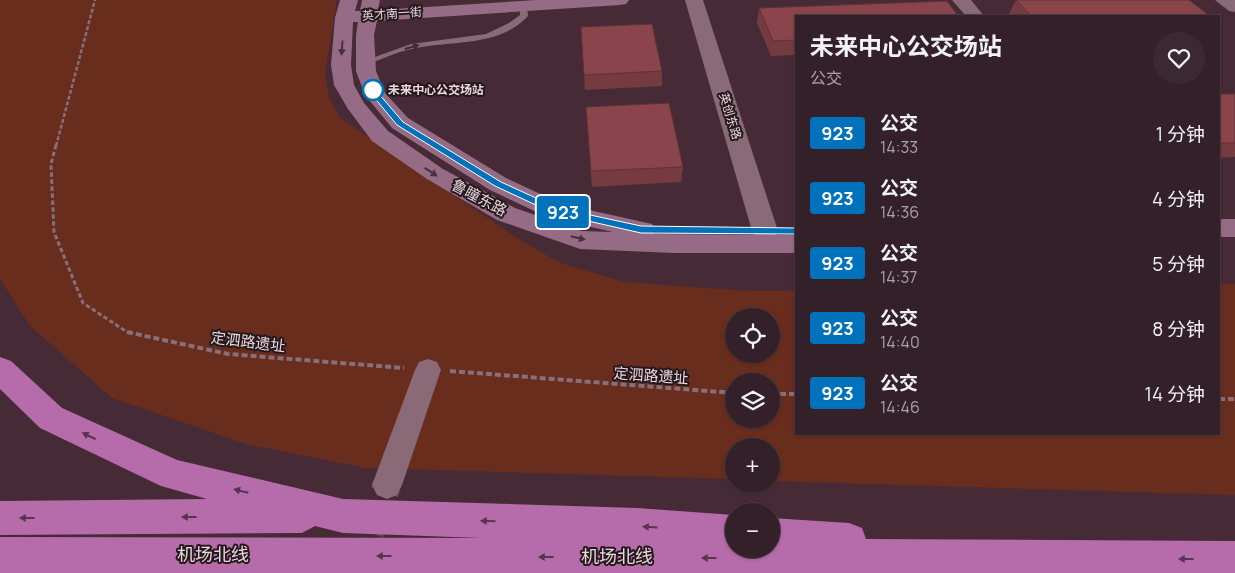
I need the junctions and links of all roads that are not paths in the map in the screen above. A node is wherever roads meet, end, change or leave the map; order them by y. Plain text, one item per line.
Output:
1 (470, 0) edge
2 (620, 0) edge
3 (694, 0) edge
4 (961, 0) edge
5 (1224, 0) edge
6 (523, 6) junction
7 (1235, 7) edge
8 (359, 8) edge
9 (974, 15) edge
10 (366, 62) junction
11 (1220, 228) edge
12 (1235, 228) edge
13 (765, 231) junction
14 (795, 231) edge
15 (1220, 243) edge
16 (1235, 243) edge
17 (795, 244) edge
18 (0, 370) edge
19 (428, 370) road end
20 (387, 484) tunnel mouth
21 (343, 516) junction
22 (0, 518) edge
23 (725, 532) edge
24 (780, 537) edge
25 (0, 555) edge
26 (1103, 559) junction
27 (1235, 559) edge

1 - 8 main road, 英才南一街
2 - 6 main road, 英才南一街
3 - 13 street, 英创东路
4 - 9 street
5 - 7 street
6 - 8 main road, 英才南一街
10 -> 6 lane
8 - 10 main road, 鲁瞳东路
8 -> 17 main road, 鲁瞳东路
10 - 13 main road, 鲁瞳东路
11 - 12 main road
13 - 14 main road, 鲁瞳东路
15 - 16 main road
21 -> 18 highway
19 - 20 street
21 -> 22 highway
23 -> 21 highway
24 - 26 highway
26 -> 25 highway, 机场北线
27 -> 26 highway, 机场北线

